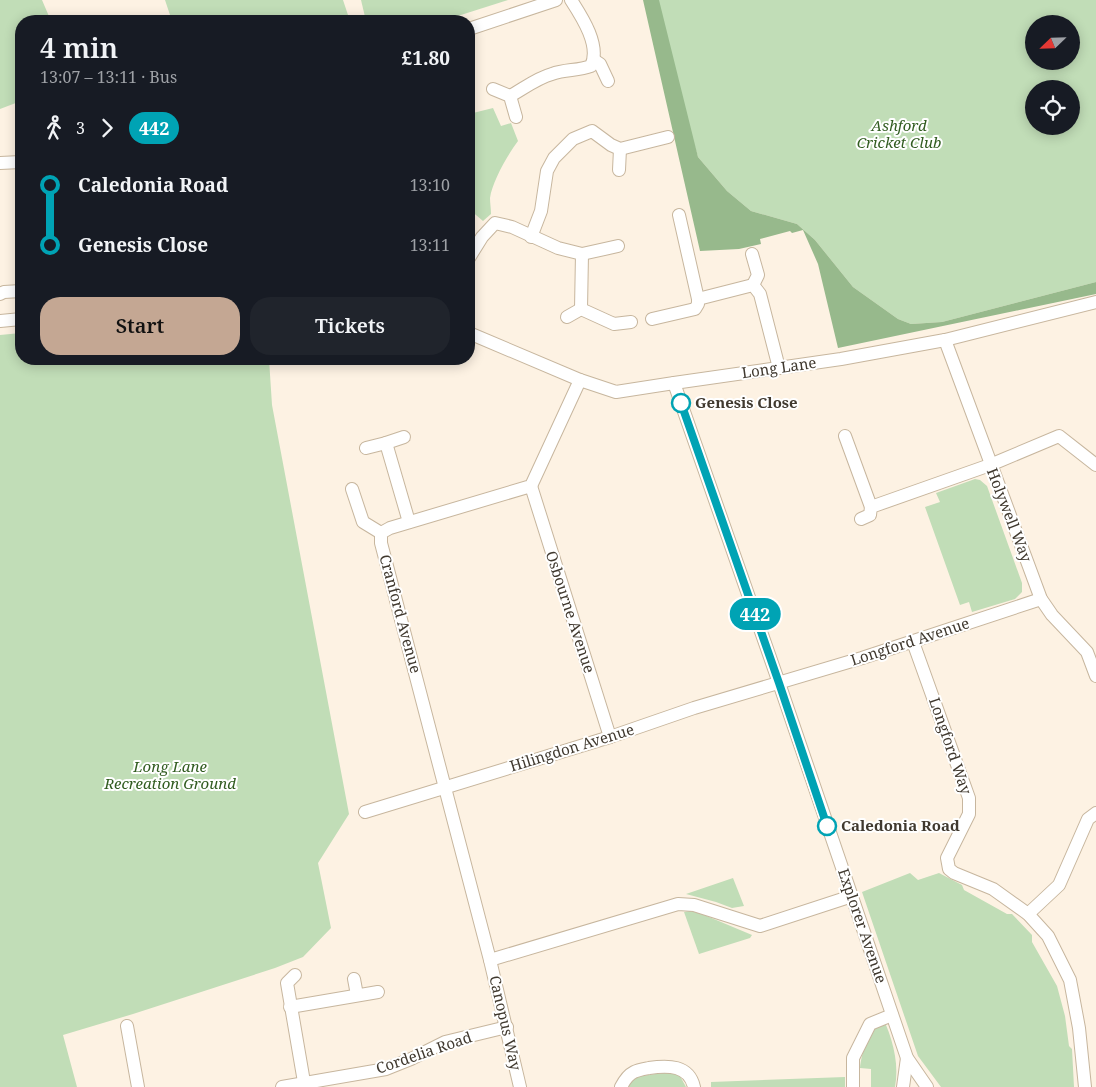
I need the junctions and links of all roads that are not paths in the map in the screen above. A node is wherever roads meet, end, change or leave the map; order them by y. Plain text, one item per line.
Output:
1 (556, 0) edge
2 (571, 0) edge
3 (475, 28) edge
4 (594, 60) junction
5 (608, 81) dead end
6 (493, 88) dead end
7 (510, 96) junction
8 (516, 117) dead end
9 (668, 137) dead end
10 (620, 149) junction
11 (15, 162) edge
12 (0, 163) edge
13 (619, 170) dead end
14 (679, 215) dead end
15 (531, 236) junction
16 (618, 246) dead end
17 (475, 248) edge
18 (582, 254) junction
19 (752, 254) dead end
20 (753, 285) junction
21 (15, 291) edge
22 (0, 294) edge
23 (698, 299) junction
24 (1095, 304) edge
25 (580, 309) junction
26 (566, 318) dead end
27 (652, 319) dead end
28 (15, 320) edge
29 (0, 321) edge
30 (631, 322) dead end
31 (475, 336) edge
32 (945, 340) junction
33 (779, 368) junction
34 (580, 380) junction
35 (674, 382) junction
36 (845, 436) dead end
37 (404, 437) dead end
38 (386, 443) junction
39 (366, 448) dead end
40 (990, 465) junction
41 (1096, 465) edge
42 (531, 486) junction
43 (352, 489) dead end
44 (871, 507) junction
45 (861, 519) dead end
46 (409, 522) junction
47 (381, 533) junction
48 (1041, 599) junction
49 (913, 642) junction
50 (1096, 676) edge
51 (779, 683) junction
52 (610, 737) junction
53 (445, 787) junction
54 (365, 812) dead end
55 (1096, 813) edge
56 (852, 896) junction
57 (1028, 914) junction
58 (490, 960) junction
59 (295, 975) dead end
60 (354, 979) dead end
61 (378, 992) dead end
62 (356, 995) junction
63 (290, 1007) junction
64 (892, 1015) junction
65 (127, 1026) dead end
66 (507, 1027) junction
67 (907, 1058) junction
68 (304, 1082) junction
69 (138, 1087) edge
70 (282, 1087) edge
71 (520, 1087) edge
72 (621, 1087) edge
73 (694, 1087) edge
74 (854, 1087) edge
75 (904, 1087) edge
76 (927, 1087) edge
77 (1085, 1087) edge

1 - 3 street
2 - 4 street
4 - 5 street
4 - 7 street
6 - 7 street
7 - 8 street
9 - 10 street
10 - 13 street
10 - 15 street
11 - 12 street
14 - 23 street
15 - 17 street
15 - 18 street
16 - 18 street
18 - 25 street
19 - 20 street
20 - 23 street
20 - 33 street
21 - 22 street
23 - 27 street
24 - 32 street, Long Lane
25 - 26 street
25 - 30 street
28 - 29 street
31 - 34 street, Long Lane
32 - 33 street, Long Lane
32 - 40 street, Holywell Way
33 - 35 street, Long Lane
34 - 35 street, Long Lane
34 - 42 street
35 - 51 street, Explorer Avenue
36 - 44 street
37 - 38 street
38 - 39 street
38 - 46 street
40 - 41 street
40 - 44 street
40 - 48 street, Holywell Way
42 - 46 street, Cranford Avenue
42 - 52 street, Osbourne Avenue
43 - 47 street
44 - 45 street
46 - 47 street, Cranford Avenue
47 - 53 street, Cranford Avenue
48 - 49 street, Longford Avenue
48 - 50 street, Holywell Way
49 - 51 street, Longford Avenue
49 - 57 street, Longford Way
51 - 52 street, Hilingdon Avenue
51 - 56 street, Explorer Avenue
52 - 53 street, Hilingdon Avenue
53 - 54 street, Hilingdon Avenue
53 - 58 street, Cranford Avenue
55 - 57 street
56 - 58 street
56 - 64 street, Explorer Avenue
57 - 77 street, Longford Way
58 - 66 street, Canopus Way
59 - 63 street
60 - 62 street
61 - 62 street
62 - 63 street
63 - 68 street
64 - 67 street, Explorer Avenue
64 - 74 street
65 - 69 street
66 - 68 street, Cordelia Road
66 - 71 street, Canopus Way
67 - 75 street
67 - 76 street
68 - 70 street, Cordelia Road
72 - 73 street

